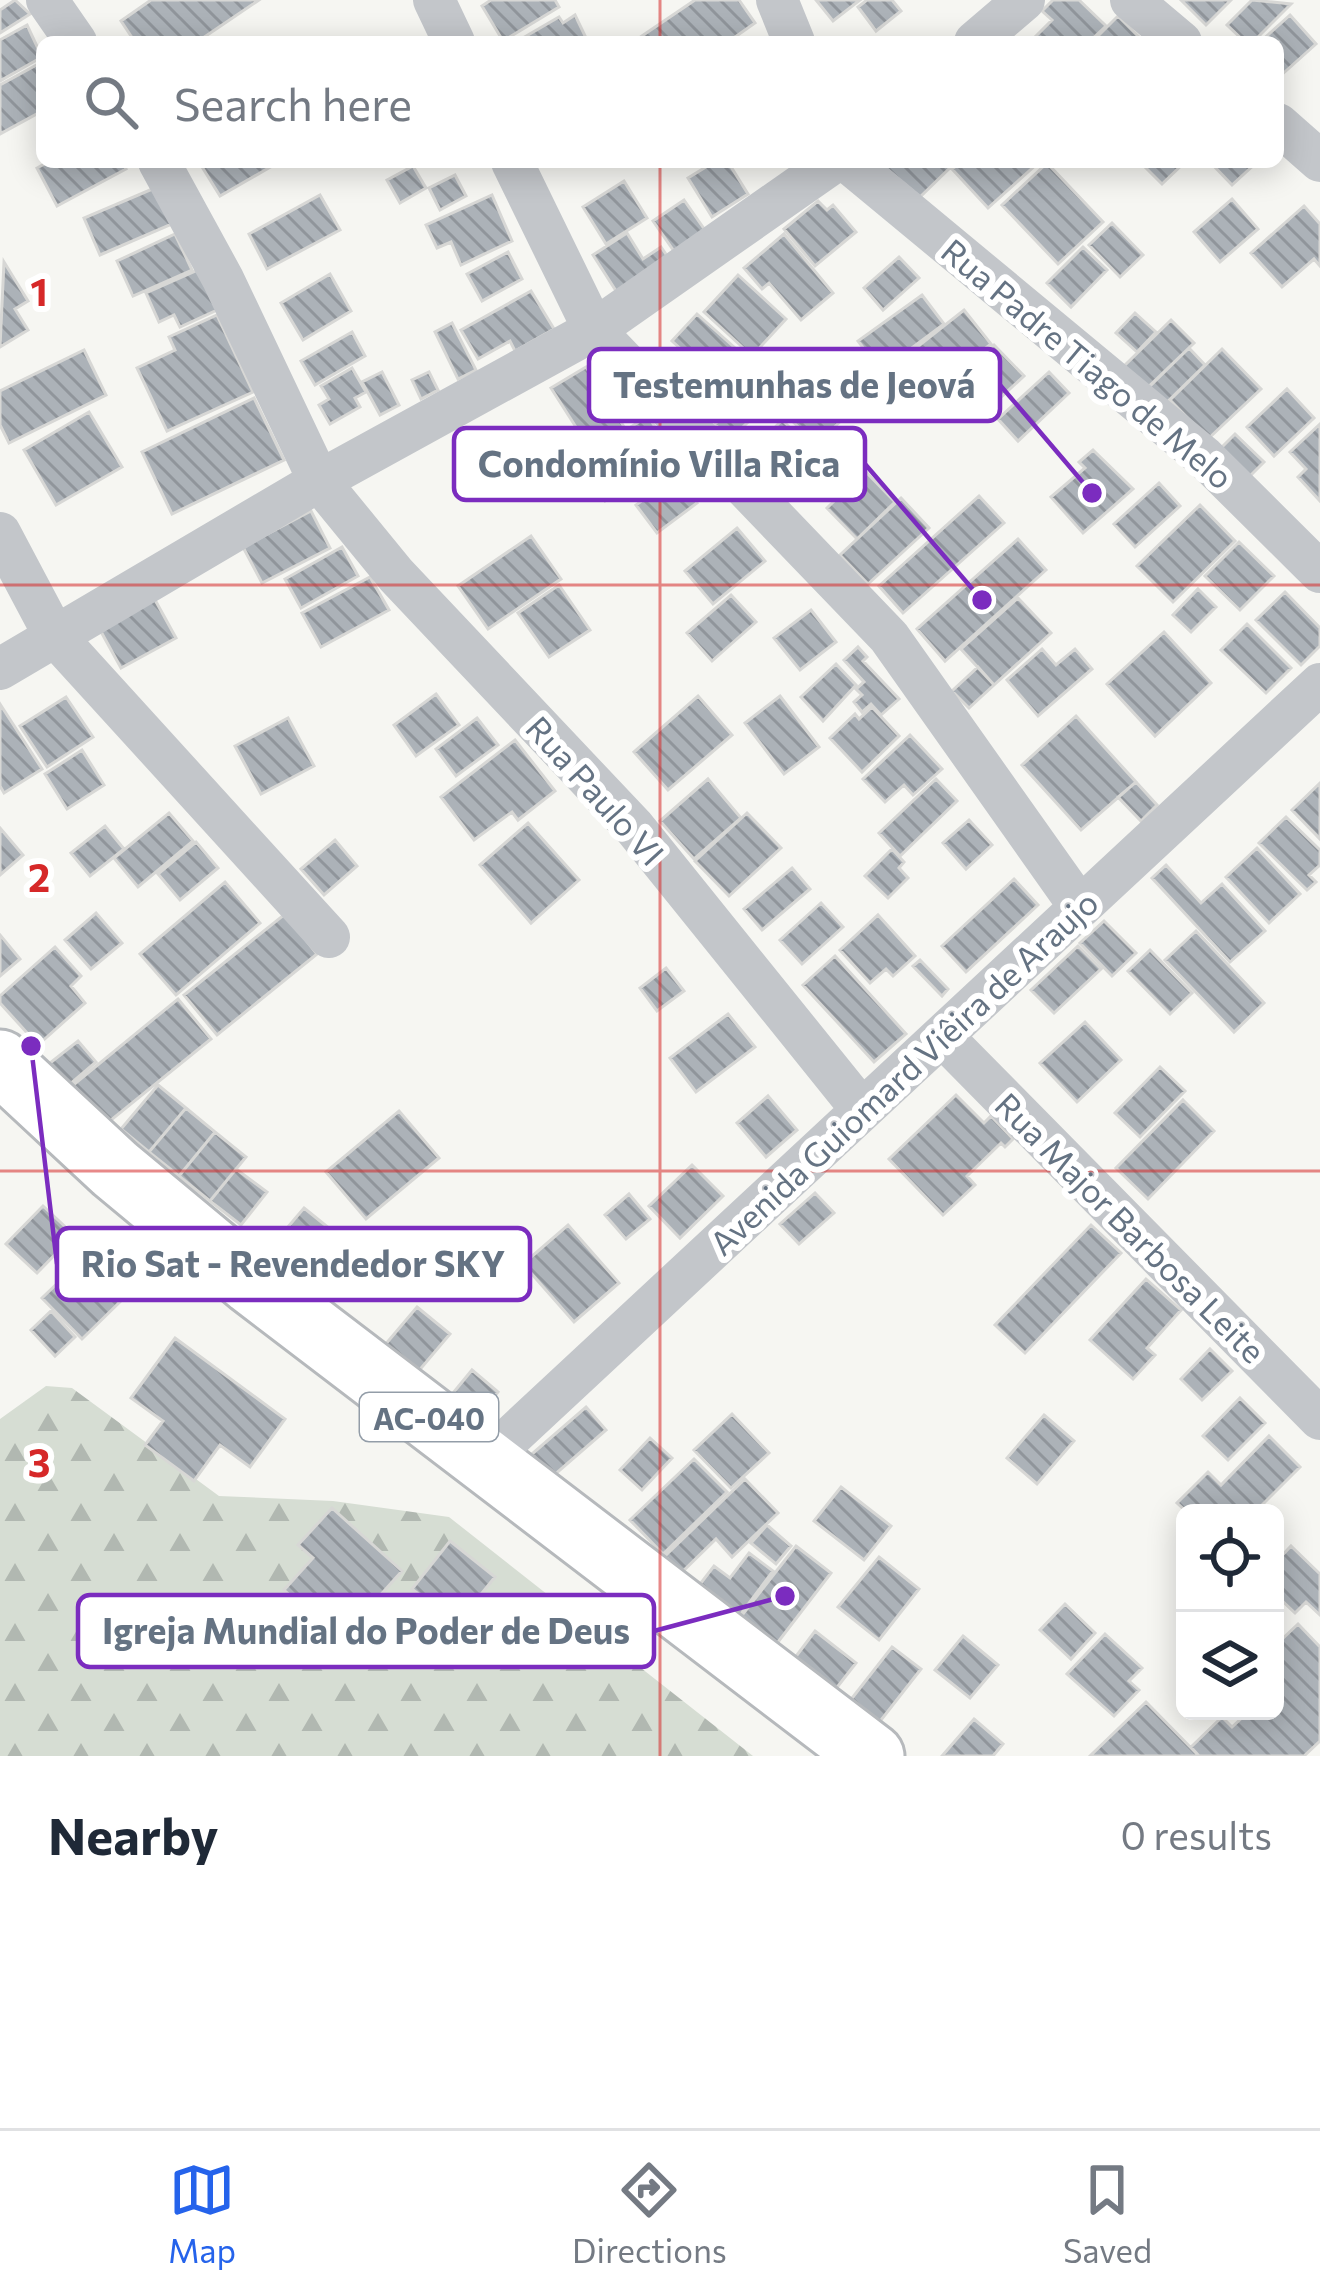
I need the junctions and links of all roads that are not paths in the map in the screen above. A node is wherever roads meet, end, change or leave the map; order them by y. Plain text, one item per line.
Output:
1 (47, 0) edge
2 (434, 0) edge
3 (777, 0) edge
4 (1024, 0) edge
5 (1131, 0) edge
6 (72, 36) edge
7 (451, 36) edge
8 (792, 36) edge
9 (982, 36) edge
10 (1174, 36) edge
11 (1284, 129) edge
12 (1320, 161) edge
13 (162, 168) edge
14 (515, 168) edge
15 (825, 168) edge
16 (855, 168) edge
17 (594, 330) junction
18 (319, 481) junction
19 (0, 533) edge
20 (1320, 572) edge
21 (54, 635) junction
22 (0, 669) edge
23 (1320, 684) edge
24 (1080, 907) junction
25 (328, 937) dead end
26 (942, 1036) junction
27 (0, 1062) edge
28 (862, 1110) junction
29 (0, 1118) edge
30 (1320, 1419) edge
31 (486, 1460) junction
32 (808, 1756) edge
33 (872, 1756) edge

1 - 6 street
2 - 7 street
3 - 8 street
4 - 9 street
5 - 10 street
11 - 12 street
13 - 18 street, Rua Paulo VI
14 - 17 street
15 - 17 street
16 - 20 street, Rua Padre Tiago de Melo
17 - 18 street
17 - 24 street
18 - 21 street
18 - 28 street, Rua Paulo VI
19 - 21 street
21 - 22 street
21 - 25 street
23 - 24 street, Avenida Guiomard Viêira de Araujo
24 - 26 street, Avenida Guiomard Viêira de Araujo
26 - 28 street, Avenida Guiomard Viêira de Araujo
26 - 30 street, Rua Major Barbosa Leite
27 - 31 highway, AC-040
28 - 31 street, Avenida Guiomard Viêira de Araujo
29 - 32 highway, AC-040
31 - 33 highway, AC-040

